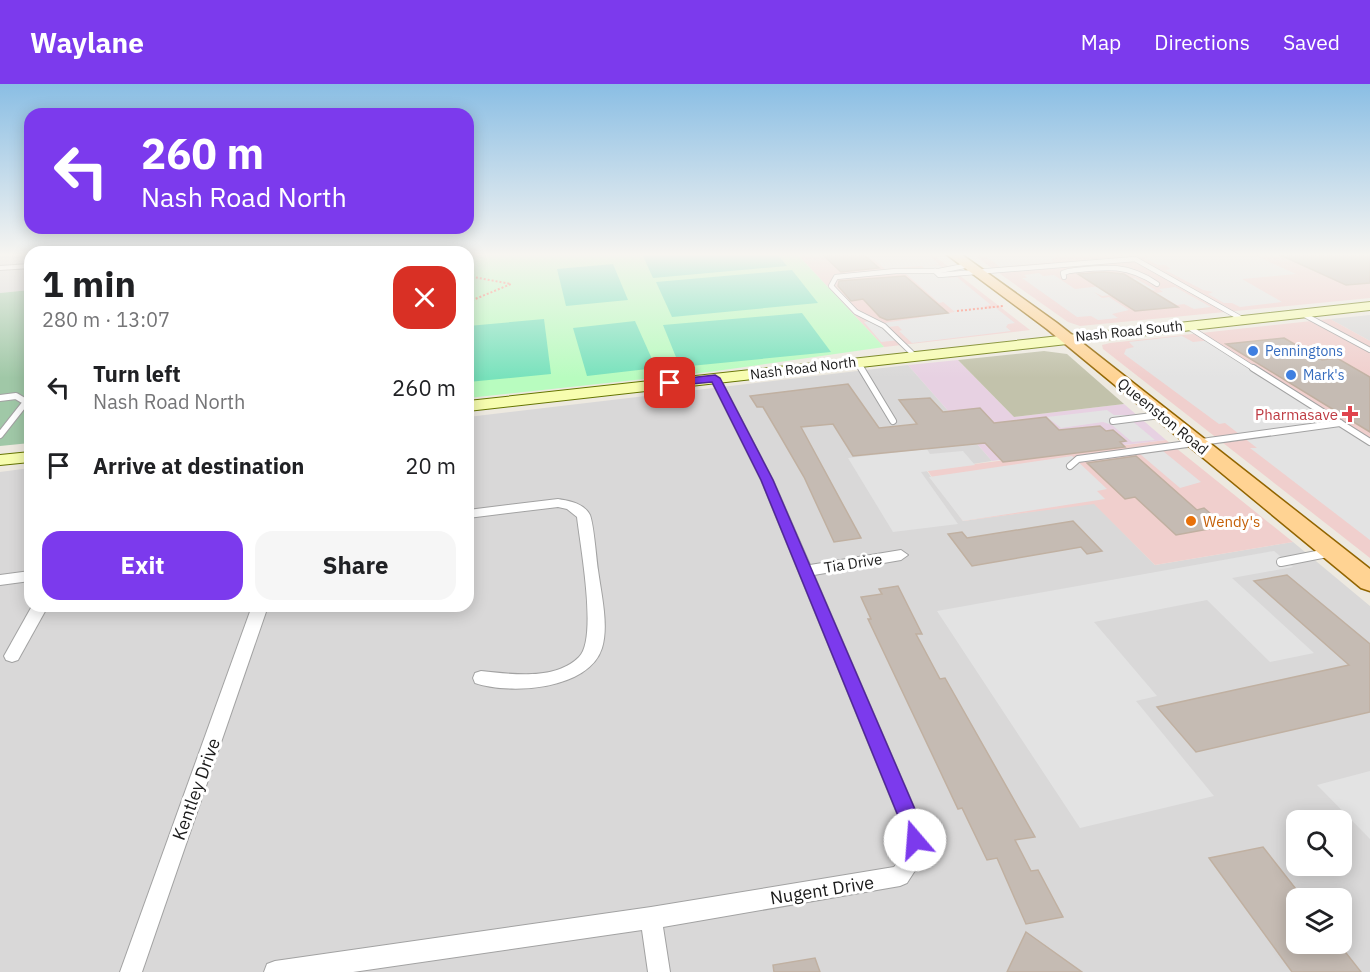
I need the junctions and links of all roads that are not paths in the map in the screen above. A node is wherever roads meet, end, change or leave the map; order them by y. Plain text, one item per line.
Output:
1 (840, 295) edge
2 (1011, 295) edge
3 (1200, 295) edge
4 (1370, 306) edge
5 (1301, 313) junction
6 (1242, 319) junction
7 (1186, 325) junction
8 (1067, 338) junction
9 (1370, 351) edge
10 (914, 355) junction
11 (857, 362) junction
12 (715, 378) junction
13 (0, 398) edge
14 (24, 401) edge
15 (24, 405) edge
16 (474, 405) edge
17 (1162, 415) junction
18 (893, 421) dead end
19 (1113, 421) dead end
20 (1340, 423) junction
21 (0, 435) edge
22 (1195, 441) junction
23 (1370, 442) edge
24 (24, 457) edge
25 (0, 460) edge
26 (1070, 466) dead end
27 (474, 513) edge
28 (1332, 552) junction
29 (901, 555) dead end
30 (1281, 562) dead end
31 (805, 571) junction
32 (24, 577) edge
33 (0, 580) edge
34 (1370, 582) edge
35 (37, 612) edge
36 (259, 612) edge
37 (12, 656) dead end
38 (481, 678) dead end
39 (651, 918) junction
40 (305, 969) edge
41 (131, 972) edge
42 (275, 972) edge
43 (659, 972) edge

1 - 10 lane
2 - 8 main road, Queenston Road
3 - 6 lane
4 - 5 main road, Nash Road South
5 - 6 main road, Nash Road South
5 - 9 lane
6 - 7 main road, Nash Road South
7 - 8 main road, Nash Road South
7 - 20 lane
8 - 10 main road, Nash Road North
8 - 17 main road, Queenston Road
10 - 11 main road, Nash Road North
11 - 12 main road, Nash Road North
11 - 18 lane
12 - 16 main road, Nash Road North
12 - 31 street, Nugent Drive
13 - 14 lane
15 - 21 lane
17 - 19 lane
17 - 22 main road, Queenston Road
20 - 22 lane
20 - 23 lane
22 - 26 lane
22 - 28 main road, Queenston Road
24 - 25 main road
27 - 38 street
28 - 30 lane
28 - 34 main road, Queenston Road
29 - 31 street, Tia Drive
31 - 39 street, Nugent Drive
32 - 33 street
35 - 37 street
36 - 41 street, Kentley Drive
39 - 40 street, Nugent Drive
39 - 43 street
40 - 42 street, Nugent Drive

